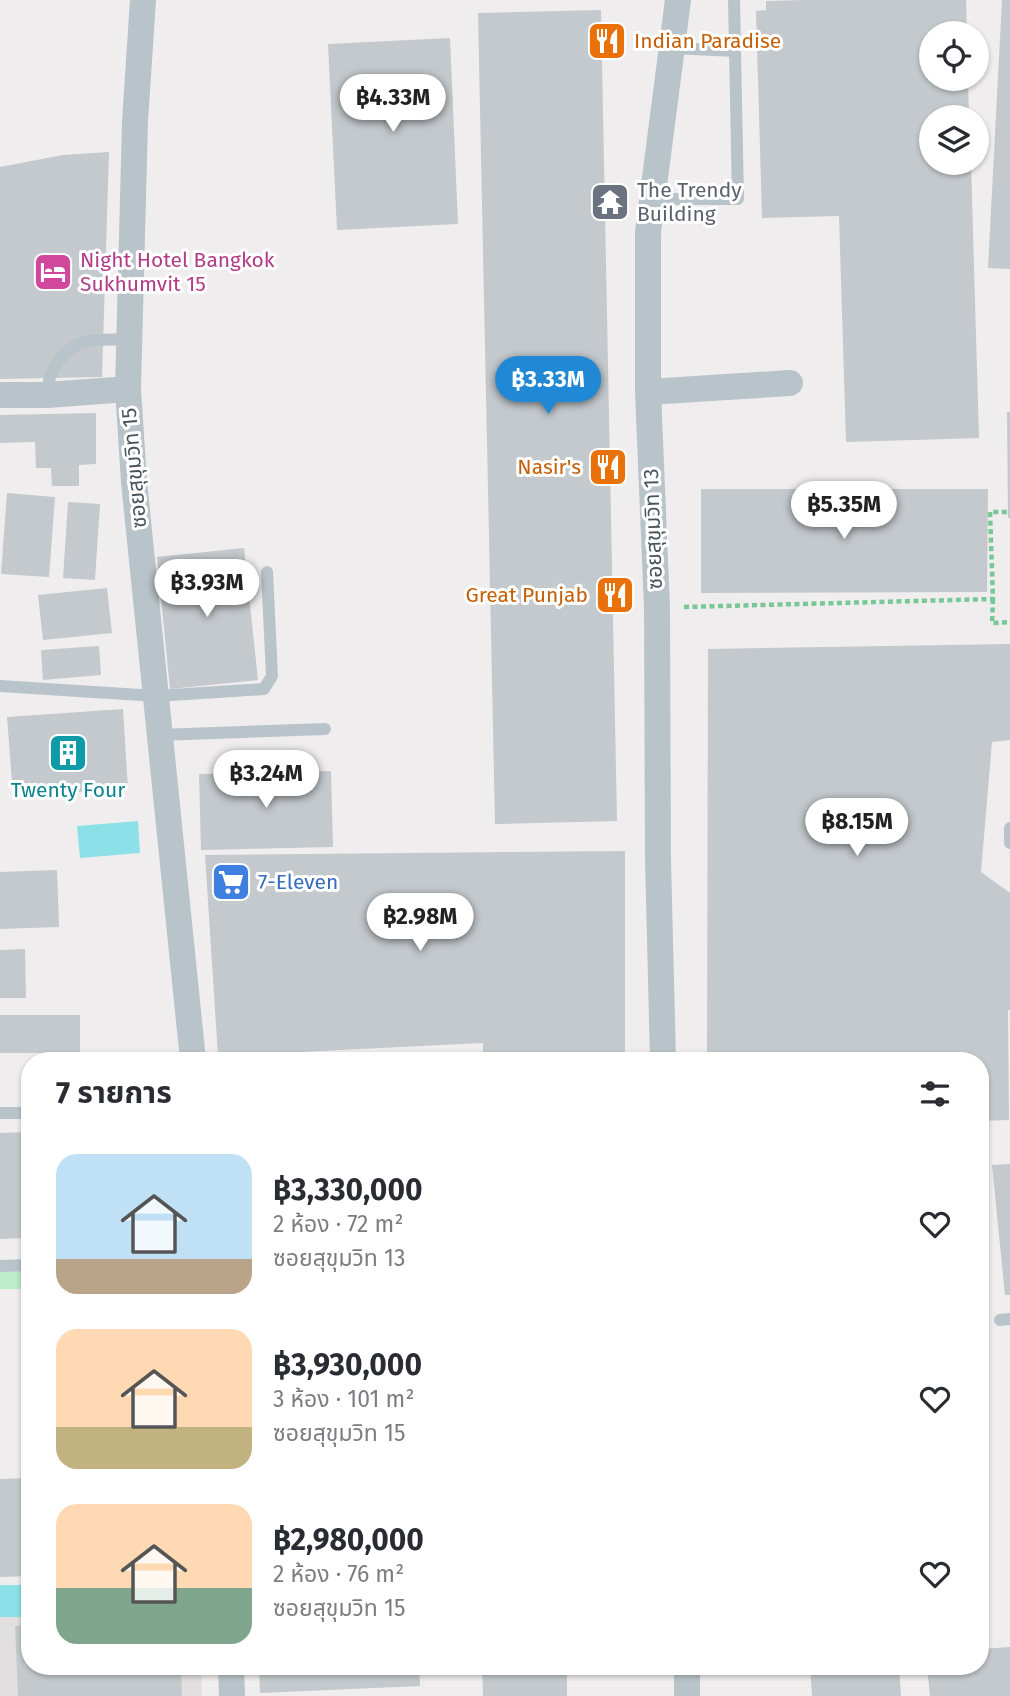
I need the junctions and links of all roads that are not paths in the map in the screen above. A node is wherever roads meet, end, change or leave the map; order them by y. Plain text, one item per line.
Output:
1 (143, 0) edge
2 (678, 0) edge
3 (734, 0) edge
4 (672, 48) junction
5 (735, 51) junction
6 (652, 199) junction
7 (129, 339) junction
8 (790, 383) dead end
9 (128, 389) junction
10 (648, 392) junction
11 (0, 395) edge
12 (47, 395) junction
13 (267, 572) dead end
14 (0, 686) edge
15 (156, 696) junction
16 (325, 729) dead end
17 (159, 735) junction
18 (1010, 828) edge
19 (1010, 842) edge
20 (192, 1052) edge
21 (663, 1052) edge
22 (0, 1113) edge
23 (21, 1113) edge
24 (21, 1265) edge
25 (0, 1266) edge
26 (231, 1675) edge
27 (687, 1675) edge
28 (232, 1696) edge
29 (687, 1696) edge

1 - 7 street, ซอยสุขุมวิท 15
2 - 4 street, ซอยสุขุมวิท 13
3 - 5 lane
4 - 5 lane
4 - 6 street, ซอยสุขุมวิท 13
5 - 6 lane
6 - 10 street, ซอยสุขุมวิท 13
7 - 9 street, ซอยสุขุมวิท 15
7 - 12 lane
8 - 10 street
9 - 12 street
9 - 15 street, ซอยสุขุมวิท 15
10 - 21 street, ซอยสุขุมวิท 13
11 - 12 street
13 - 15 lane
14 - 15 lane
15 - 17 street, ซอยสุขุมวิท 15
16 - 17 lane
17 - 20 street, ซอยสุขุมวิท 15
18 - 19 lane
22 - 23 lane
24 - 25 lane
26 - 28 street
27 - 29 street

